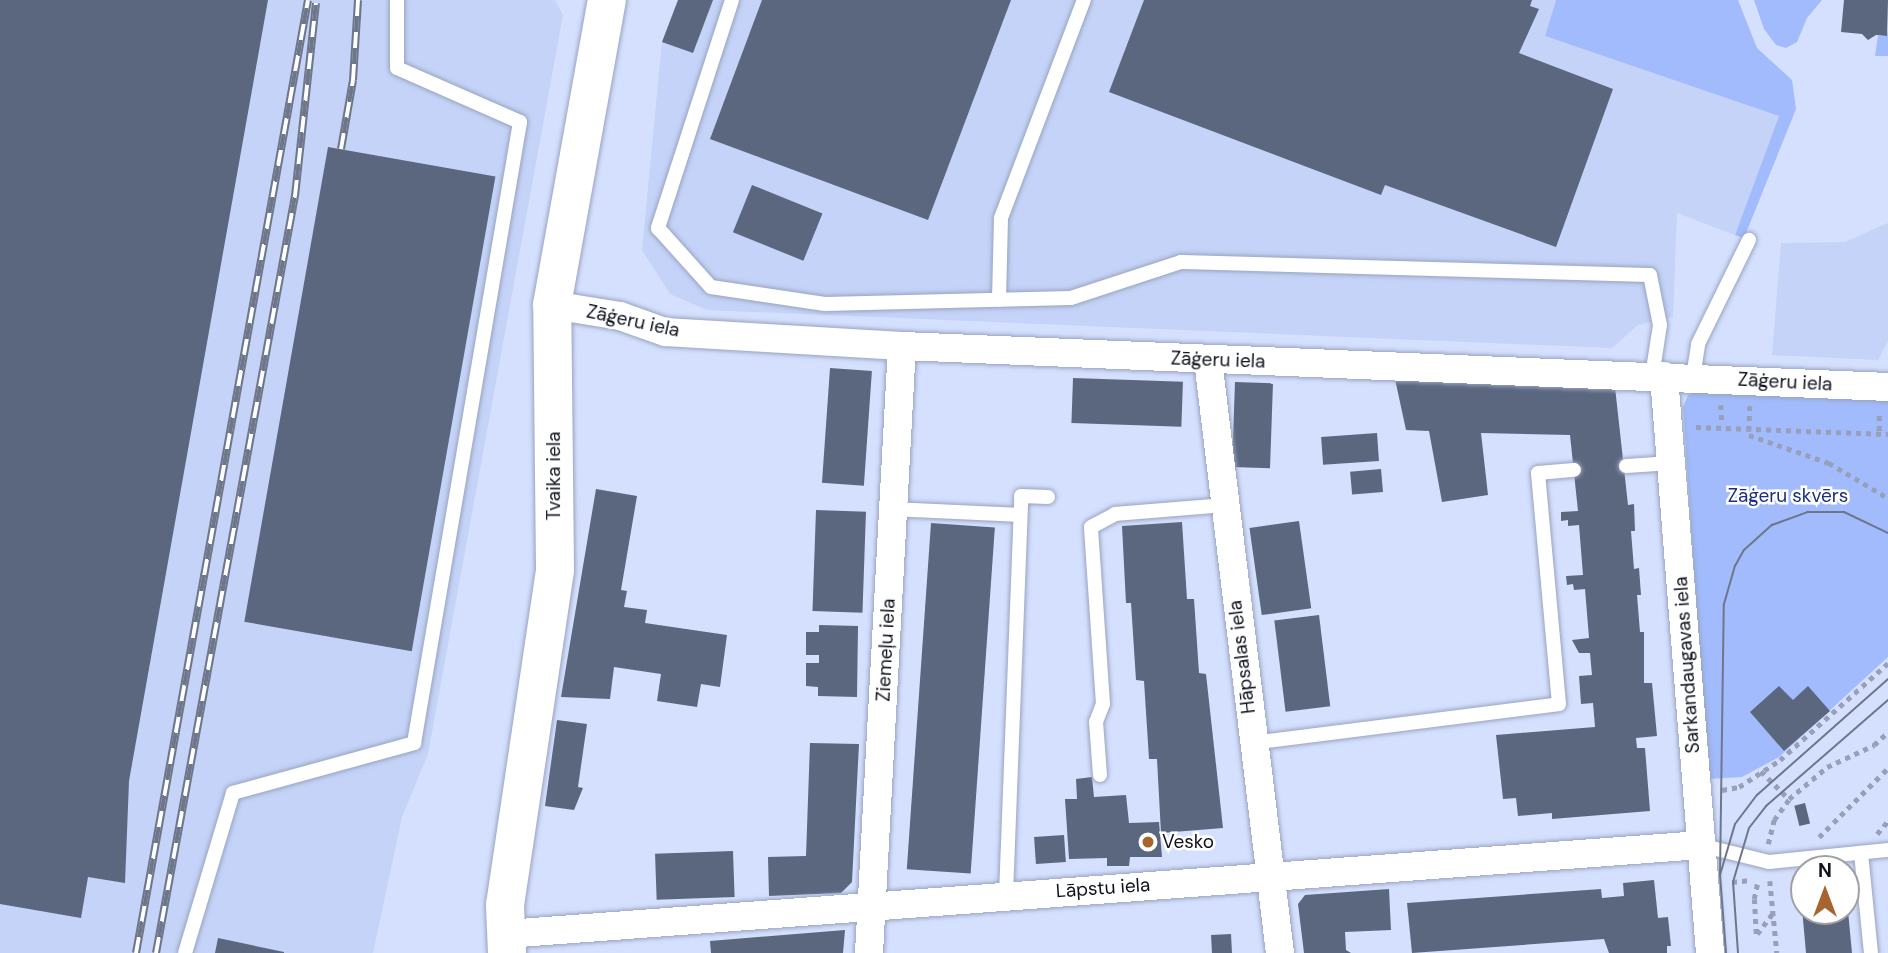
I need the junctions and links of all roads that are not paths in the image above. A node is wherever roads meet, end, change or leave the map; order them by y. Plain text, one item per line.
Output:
1 (397, 0) edge
2 (607, 0) edge
3 (732, 0) edge
4 (1084, 0) edge
5 (1749, 240) dead end
6 (999, 300) junction
7 (552, 305) junction
8 (902, 346) junction
9 (1208, 359) junction
10 (1658, 376) junction
11 (1693, 377) junction
12 (1888, 387) edge
13 (1672, 463) junction
14 (1626, 466) dead end
15 (1574, 470) dead end
16 (1048, 497) dead end
17 (1225, 505) junction
18 (893, 509) junction
19 (1020, 516) junction
20 (1252, 743) junction
21 (1100, 775) dead end
22 (1700, 845) junction
23 (1888, 850) edge
24 (1861, 853) junction
25 (1268, 875) junction
26 (1006, 895) junction
27 (873, 906) junction
28 (506, 944) edge
29 (185, 953) edge
30 (869, 953) edge
31 (1280, 953) edge
32 (1710, 953) edge
33 (1871, 953) edge

1 - 29 lane
2 - 7 main road, Tvaika iela
3 - 6 lane
4 - 6 lane
5 - 11 lane
6 - 10 lane
7 - 8 street, Zāģeru iela
7 - 28 main road, Tvaika iela
8 - 9 street, Zāģeru iela
8 - 18 street, Ziemeļu iela
9 - 10 street, Zāģeru iela
9 - 17 street, Hāpsalas iela
10 - 11 street, Zāģeru iela
10 - 13 street, Sarkandaugavas iela
11 - 12 street, Zāģeru iela
13 - 14 lane
13 - 22 street, Sarkandaugavas iela
15 - 20 lane
16 - 19 lane
17 - 20 street, Hāpsalas iela
17 - 21 lane
18 - 19 lane
18 - 27 street, Ziemeļu iela
19 - 26 lane
20 - 25 street, Hāpsalas iela
22 - 24 lane
22 - 25 street, Lāpstu iela
22 - 32 street, Sarkandaugavas iela
23 - 24 lane
24 - 33 lane
25 - 26 street, Lāpstu iela
25 - 31 street, Hāpsalas iela
26 - 27 street, Lāpstu iela
27 - 28 street, Lāpstu iela
27 - 30 street, Ziemeļu iela

